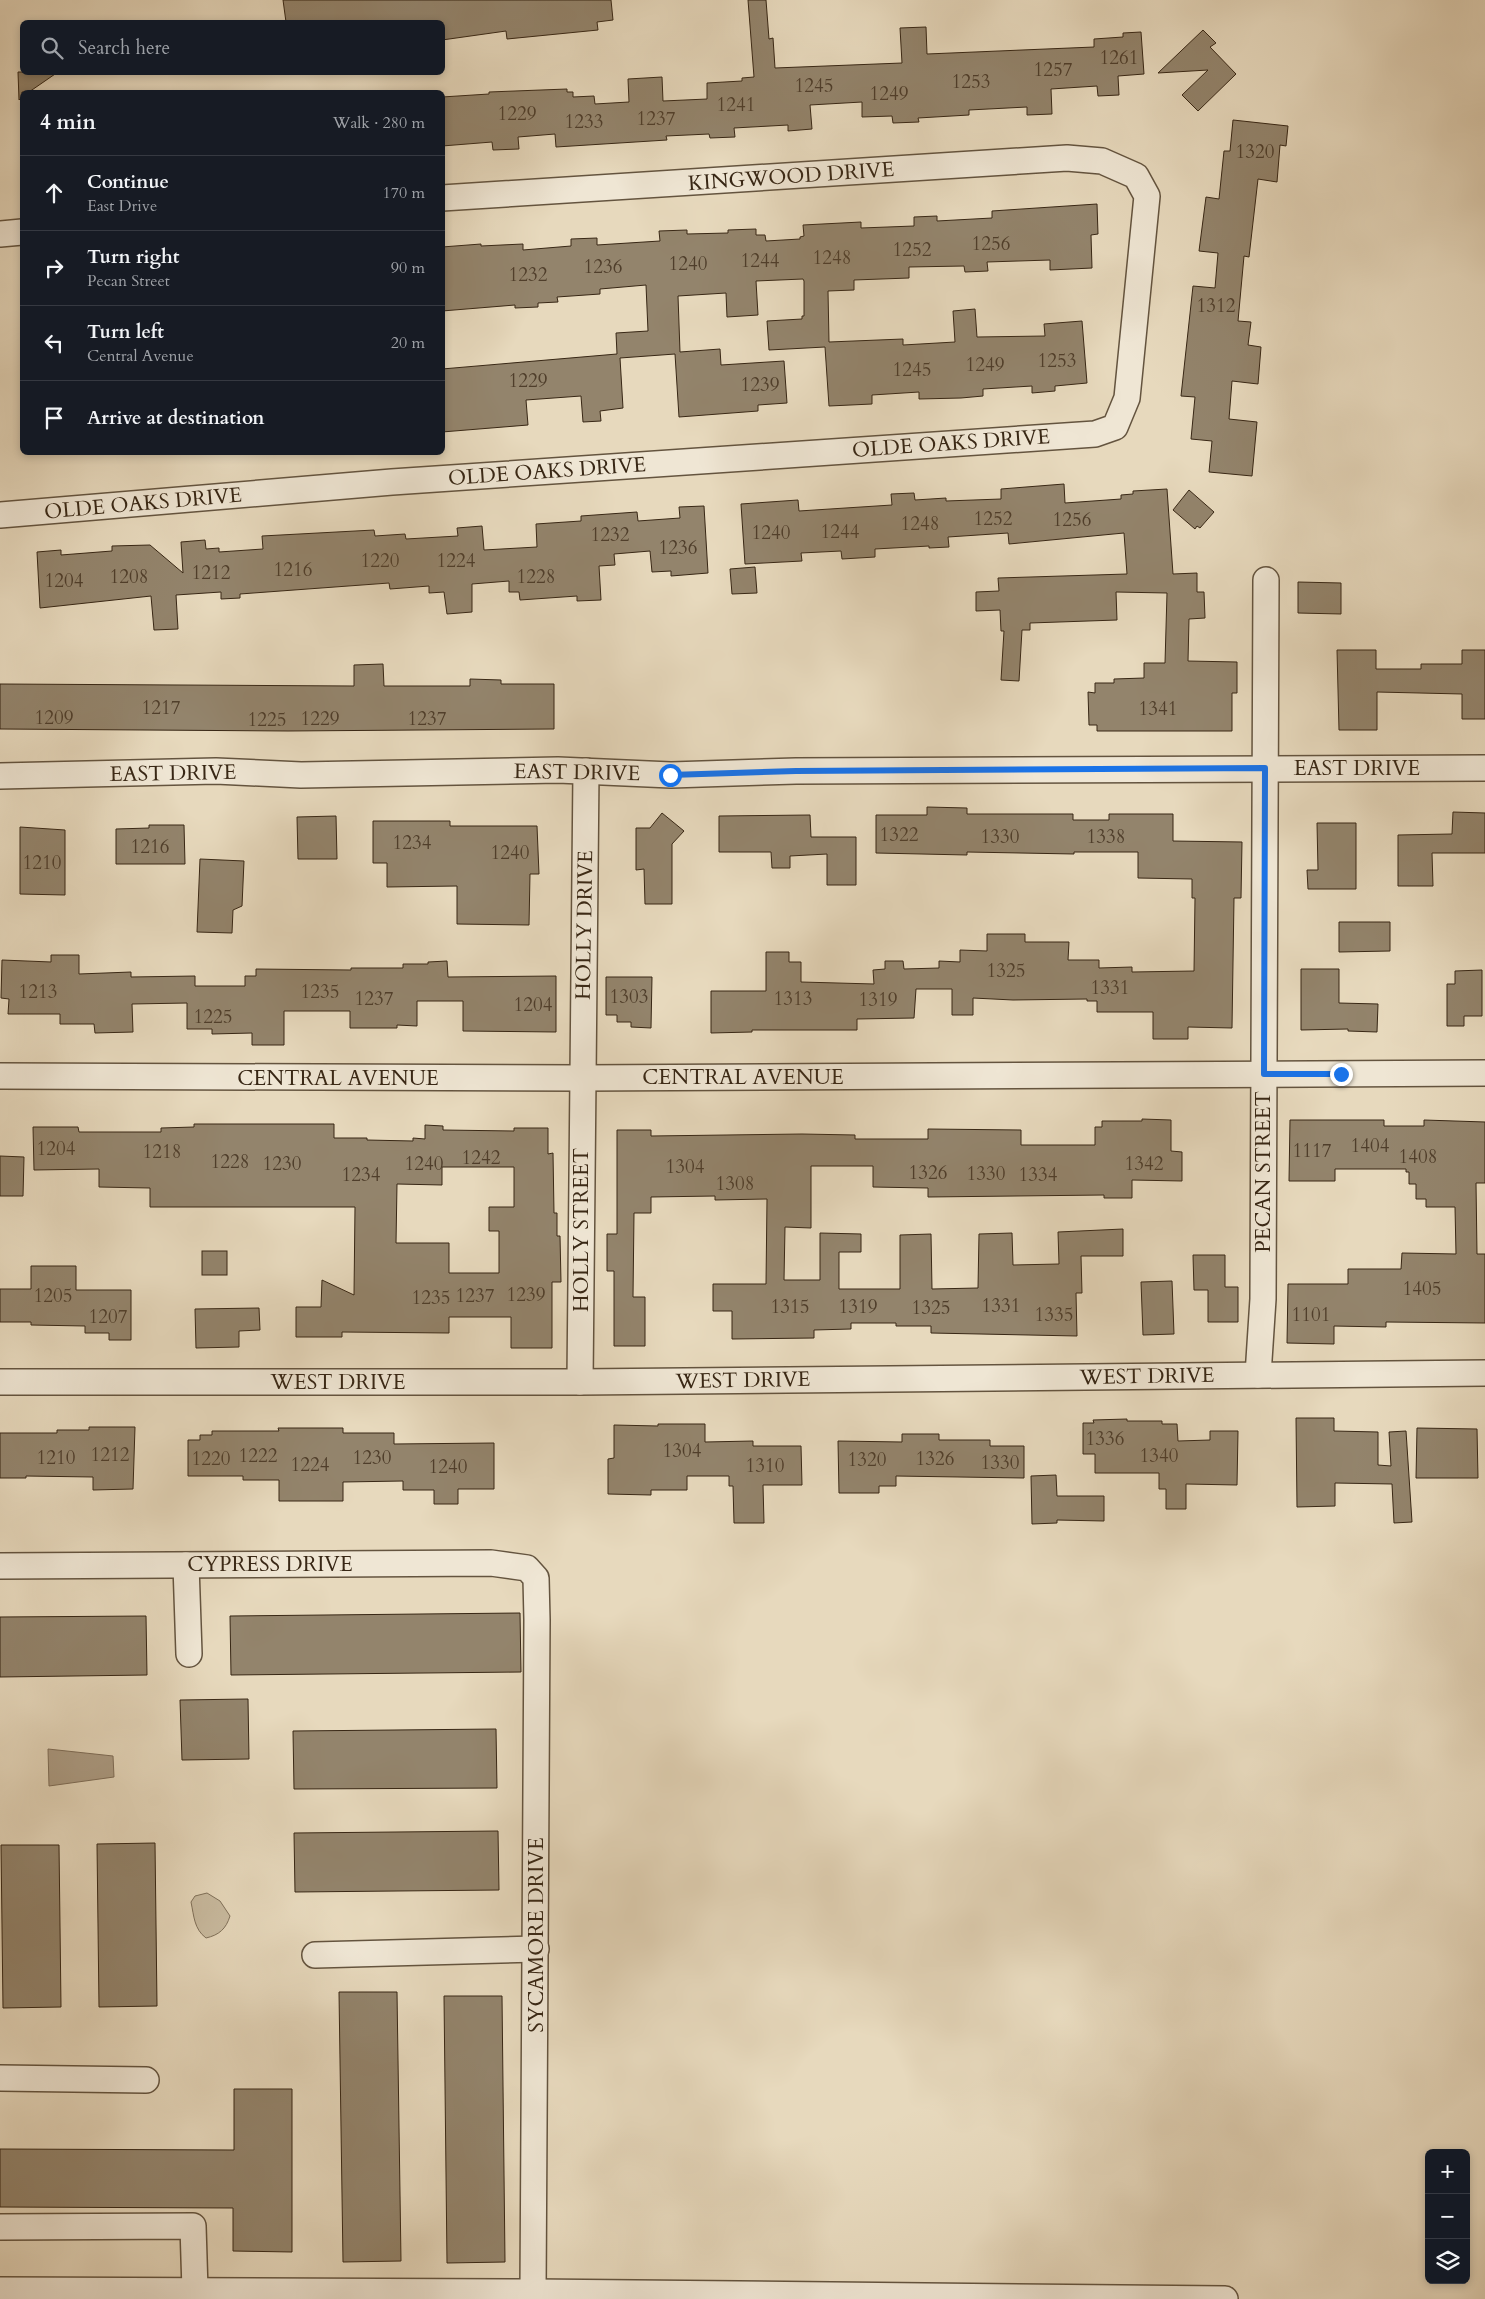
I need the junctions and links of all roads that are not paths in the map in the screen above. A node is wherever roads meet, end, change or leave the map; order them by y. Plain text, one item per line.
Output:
1 (445, 198) edge
2 (20, 232) edge
3 (0, 234) edge
4 (1095, 434) joint
5 (0, 515) edge
6 (1266, 580) dead end
7 (1265, 768) junction
8 (1485, 768) edge
9 (586, 771) junction
10 (0, 776) edge
11 (1485, 1073) edge
12 (1264, 1074) junction
13 (0, 1076) edge
14 (582, 1078) junction
15 (1485, 1373) edge
16 (1258, 1375) junction
17 (0, 1382) edge
18 (580, 1382) junction
19 (186, 1565) junction
20 (0, 1566) edge
21 (536, 1578) joint
22 (189, 1654) dead end
23 (536, 1949) junction
24 (315, 1955) dead end
25 (0, 2078) edge
26 (146, 2080) dead end
27 (0, 2227) edge
28 (0, 2290) edge
29 (196, 2290) junction
30 (533, 2292) junction
31 (1225, 2299) edge

1 - 4 street, KINGWOOD DRIVE
2 - 3 street
4 - 5 street, OLDE OAKS DRIVE
6 - 7 street, PECAN STREET
7 - 8 street, EAST DRIVE
7 - 9 street, EAST DRIVE
7 - 12 street, PECAN STREET
9 - 10 street, EAST DRIVE
9 - 14 street, HOLLY DRIVE
11 - 12 street, CENTRAL AVENUE
12 - 14 street, CENTRAL AVENUE
12 - 16 street, PECAN STREET
13 - 14 street, CENTRAL AVENUE
14 - 18 street, HOLLY STREET
15 - 16 street, WEST DRIVE
16 - 18 street, WEST DRIVE
17 - 18 street, WEST DRIVE
19 - 20 street, CYPRESS DRIVE
19 - 21 street, CYPRESS DRIVE
19 - 22 street
21 - 23 street, SYCAMORE DRIVE
23 - 24 street
23 - 30 street, SYCAMORE DRIVE
25 - 26 street
27 - 29 street
28 - 29 street
29 - 30 street
30 - 31 street

